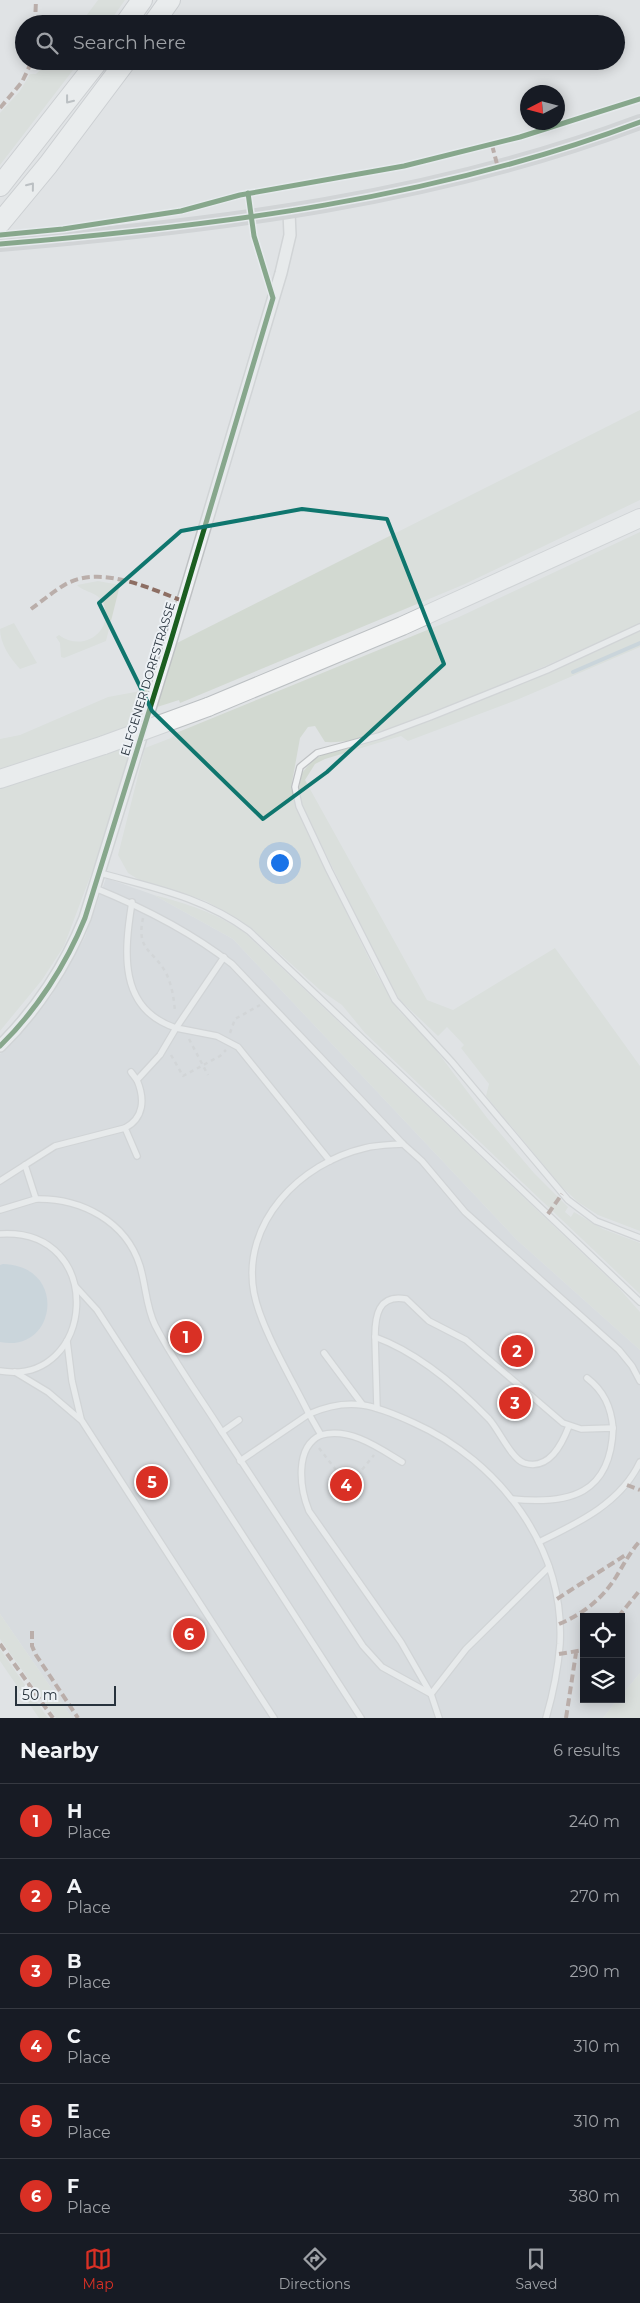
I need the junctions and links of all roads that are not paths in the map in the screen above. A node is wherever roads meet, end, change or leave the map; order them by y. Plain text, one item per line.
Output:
1 (142, 0) edge
2 (170, 0) edge
3 (131, 15) edge
4 (159, 15) edge
5 (91, 70) edge
6 (119, 70) edge
7 (640, 122) edge
8 (0, 186) edge
9 (289, 212) junction
10 (0, 223) edge
11 (0, 244) edge
12 (640, 518) edge
13 (640, 627) edge
14 (0, 779) edge
15 (100, 873) junction
16 (95, 888) junction
17 (132, 902) junction
18 (224, 957) junction
19 (176, 1028) junction
20 (0, 1046) edge
21 (131, 1072) dead end
22 (137, 1080) junction
23 (125, 1128) junction
24 (403, 1144) junction
25 (137, 1156) dead end
26 (330, 1161) junction
27 (25, 1165) junction
28 (0, 1181) edge
29 (36, 1199) junction
30 (0, 1210) edge
31 (0, 1234) edge
32 (640, 1238) edge
33 (76, 1287) junction
34 (640, 1302) edge
35 (375, 1337) junction
36 (67, 1341) junction
37 (324, 1353) dead end
38 (0, 1371) edge
39 (15, 1372) junction
40 (587, 1378) dead end
41 (640, 1381) edge
42 (362, 1404) junction
43 (377, 1408) junction
44 (309, 1414) junction
45 (239, 1420) dead end
46 (82, 1421) junction
47 (569, 1426) junction
48 (613, 1428) junction
49 (222, 1432) junction
50 (321, 1435) junction
51 (240, 1461) junction
52 (402, 1462) dead end
53 (640, 1462) edge
54 (512, 1499) junction
55 (539, 1542) junction
56 (549, 1567) junction
57 (431, 1694) junction
58 (274, 1718) edge
59 (361, 1718) edge
60 (439, 1718) edge
61 (546, 1718) edge

1 - 3 highway
2 - 4 highway
5 -> 8 highway
10 -> 6 highway
7 - 9 street
9 - 11 street
9 - 15 street, ELFGENER DORFSTRASSE
12 - 14 main road, bridge
13 - 32 lane
15 - 16 street, ELFGENER DORFSTRASSE
15 - 34 lane
16 - 17 lane
16 - 20 street, ELFGENER DORFSTRASSE
17 - 18 lane
17 - 19 lane
18 - 19 lane
18 - 24 lane
19 - 22 lane
19 - 26 lane
21 - 22 lane
22 - 23 lane
23 - 25 lane
23 - 27 lane
24 - 26 lane
24 - 41 lane
26 - 44 lane
27 - 28 lane
27 - 29 lane
29 - 30 lane
29 - 49 lane
31 - 33 lane
33 - 36 lane
33 - 59 lane
35 - 43 lane
35 - 47 lane
35 - 47 lane
36 - 39 lane
36 - 46 lane
37 - 42 lane
38 - 39 lane
39 - 46 lane
40 - 48 lane
42 - 43 lane
42 - 44 lane
43 - 54 lane
44 - 50 lane
44 - 51 lane
45 - 49 lane
46 - 58 lane
47 - 48 lane
48 - 54 lane
49 - 51 lane
50 - 52 lane
50 - 57 lane
51 - 57 lane
53 - 55 lane
54 - 55 lane
55 - 56 lane
56 - 57 lane
56 - 61 lane
57 - 60 lane

